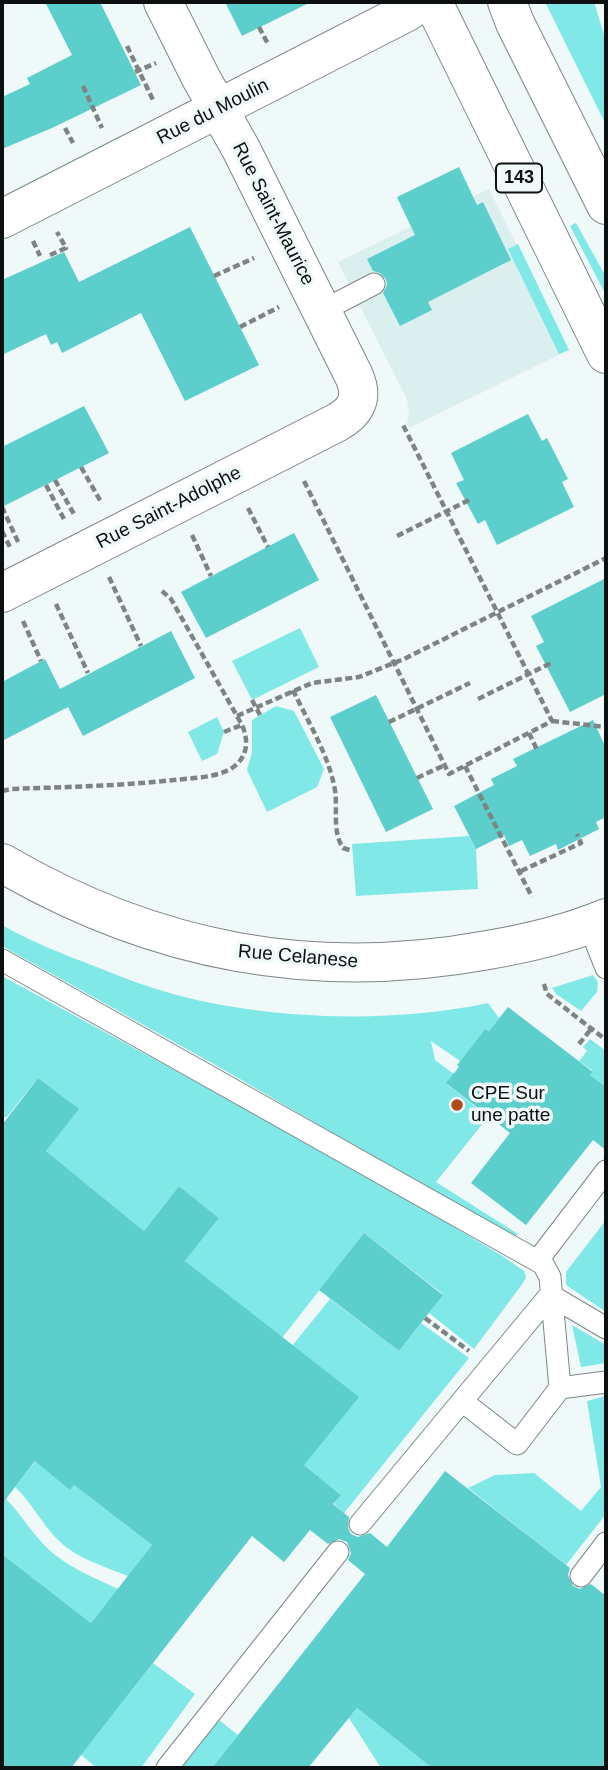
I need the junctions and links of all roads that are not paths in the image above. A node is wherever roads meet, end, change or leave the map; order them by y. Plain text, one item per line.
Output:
1 (163, 2) edge
2 (422, 2) edge
3 (433, 2) edge
4 (507, 2) edge
5 (218, 109) junction
6 (606, 205) edge
7 (17, 229) edge
8 (374, 284) dead end
9 (322, 311) junction
10 (606, 354) edge
11 (336, 423) joint
12 (12, 607) edge
13 (2, 863) edge
14 (598, 922) edge
15 (2, 960) edge
16 (606, 968) edge
17 (606, 1171) edge
18 (538, 1260) junction
19 (550, 1295) junction
20 (606, 1328) edge
21 (606, 1382) edge
22 (560, 1388) junction
23 (462, 1401) junction
24 (360, 1524) dead end
25 (606, 1543) edge
26 (338, 1552) dead end
27 (580, 1576) dead end
28 (167, 1768) edge

1 - 5 street, Rue Saint-Maurice
2 - 5 street, Rue du Moulin
3 - 10 street, 143
4 - 6 street
5 - 7 street, Rue du Moulin
5 - 9 street, Rue Saint-Maurice
8 - 9 lane
9 - 11 street, Rue Saint-Maurice
11 - 12 street, Rue Saint-Adolphe
13 - 14 street, Rue Celanese
14 - 16 lane
15 - 18 lane
17 - 18 lane
18 - 19 lane
19 - 20 lane
19 - 22 lane
19 - 23 lane
21 - 22 lane
22 - 23 lane
23 - 24 lane
25 - 27 lane
26 - 28 lane

